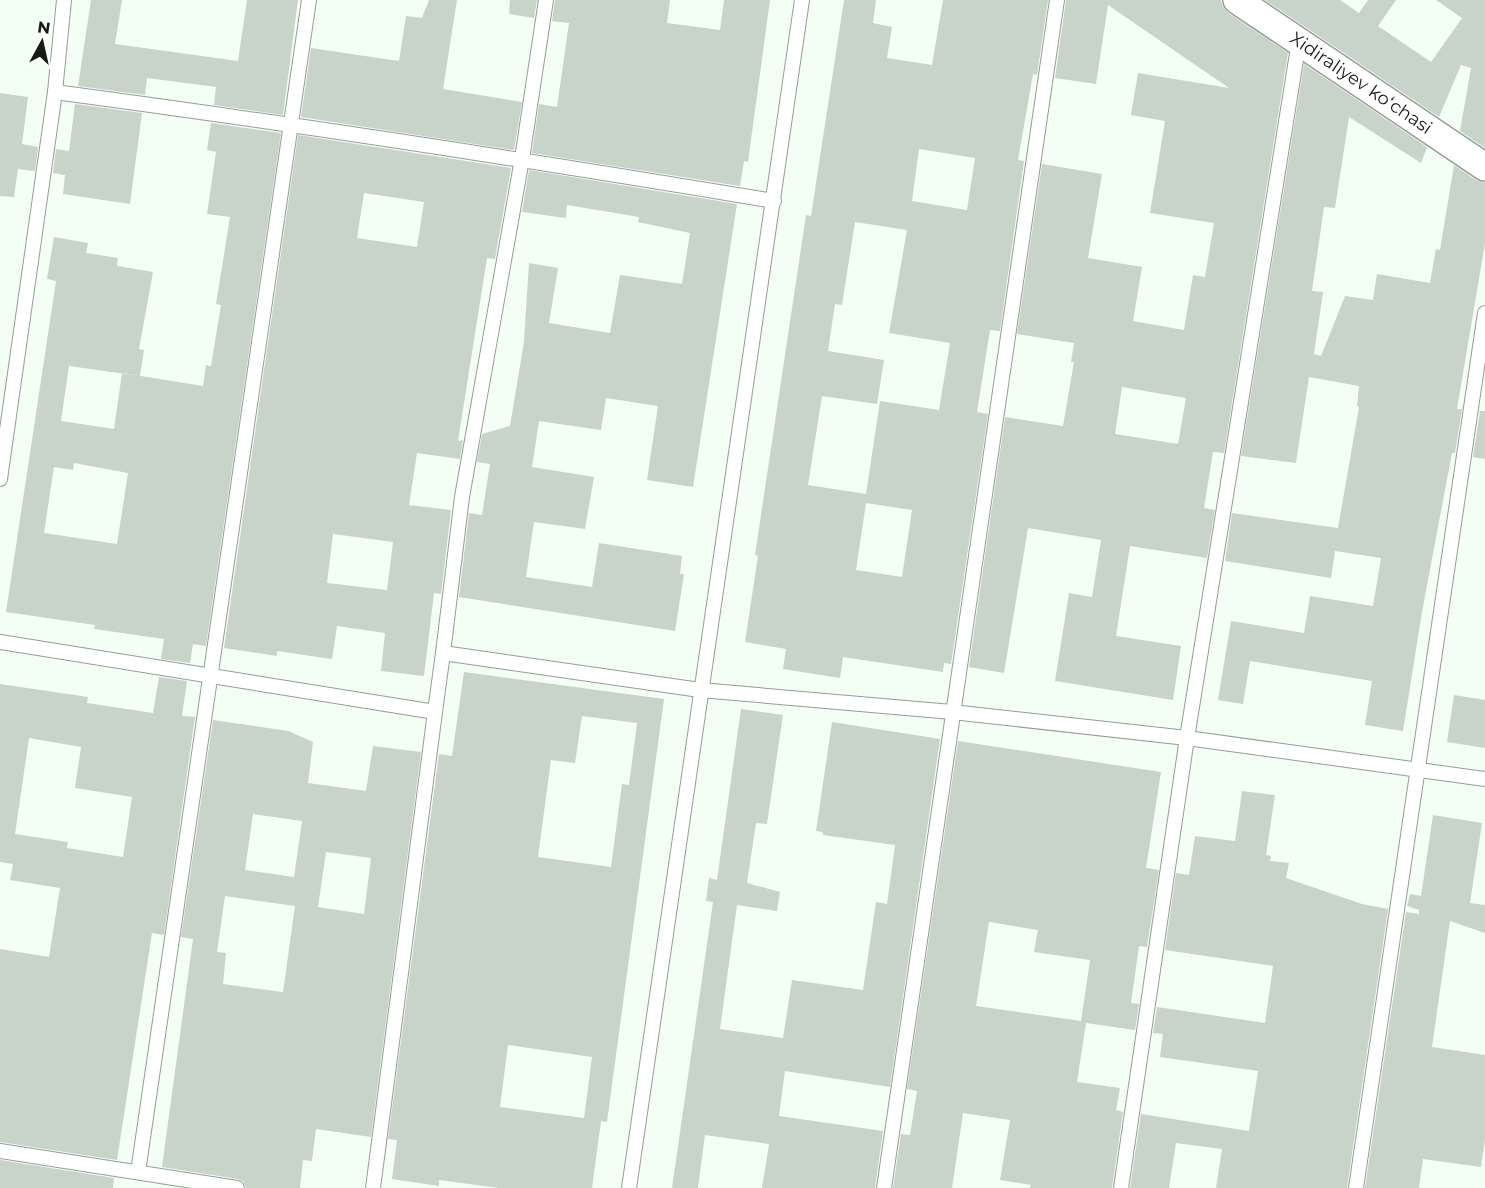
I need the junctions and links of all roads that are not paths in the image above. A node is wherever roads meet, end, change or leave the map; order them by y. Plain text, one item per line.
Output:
1 (64, 0) edge
2 (309, 0) edge
3 (546, 0) edge
4 (802, 0) edge
5 (1057, 0) edge
6 (1237, 0) edge
7 (1299, 41) junction
8 (55, 92) junction
9 (291, 124) junction
10 (522, 159) junction
11 (1485, 167) edge
12 (774, 201) junction
13 (1485, 313) edge
14 (3, 429) edge
15 (0, 479) edge
16 (0, 642) edge
17 (443, 653) junction
18 (211, 676) junction
19 (700, 690) junction
20 (435, 712) junction
21 (952, 712) junction
22 (1187, 738) junction
23 (1418, 770) junction
24 (1485, 779) edge
25 (0, 1151) edge
26 (138, 1172) junction
27 (237, 1188) edge
28 (373, 1188) edge
29 (628, 1188) edge
30 (884, 1188) edge
31 (1121, 1188) edge
32 (1356, 1188) edge

1 - 8 lane
2 - 9 lane
3 - 10 lane
4 - 12 lane
5 - 21 lane
6 - 7 street, Xidiraliyev koʻchasi
7 - 11 street, Xidiraliyev koʻchasi
7 - 22 lane
8 - 9 lane
8 - 14 lane
9 - 10 lane
9 - 18 lane
10 - 12 lane
10 - 17 lane
12 - 19 lane
13 - 23 lane
14 - 15 lane
16 - 18 lane
17 - 19 lane
17 - 20 lane
18 - 20 lane
18 - 26 lane
19 - 21 lane
19 - 29 lane
20 - 28 lane
21 - 22 lane
21 - 30 lane
22 - 23 lane
22 - 31 lane
23 - 24 lane
23 - 32 lane
25 - 26 lane
26 - 27 lane

